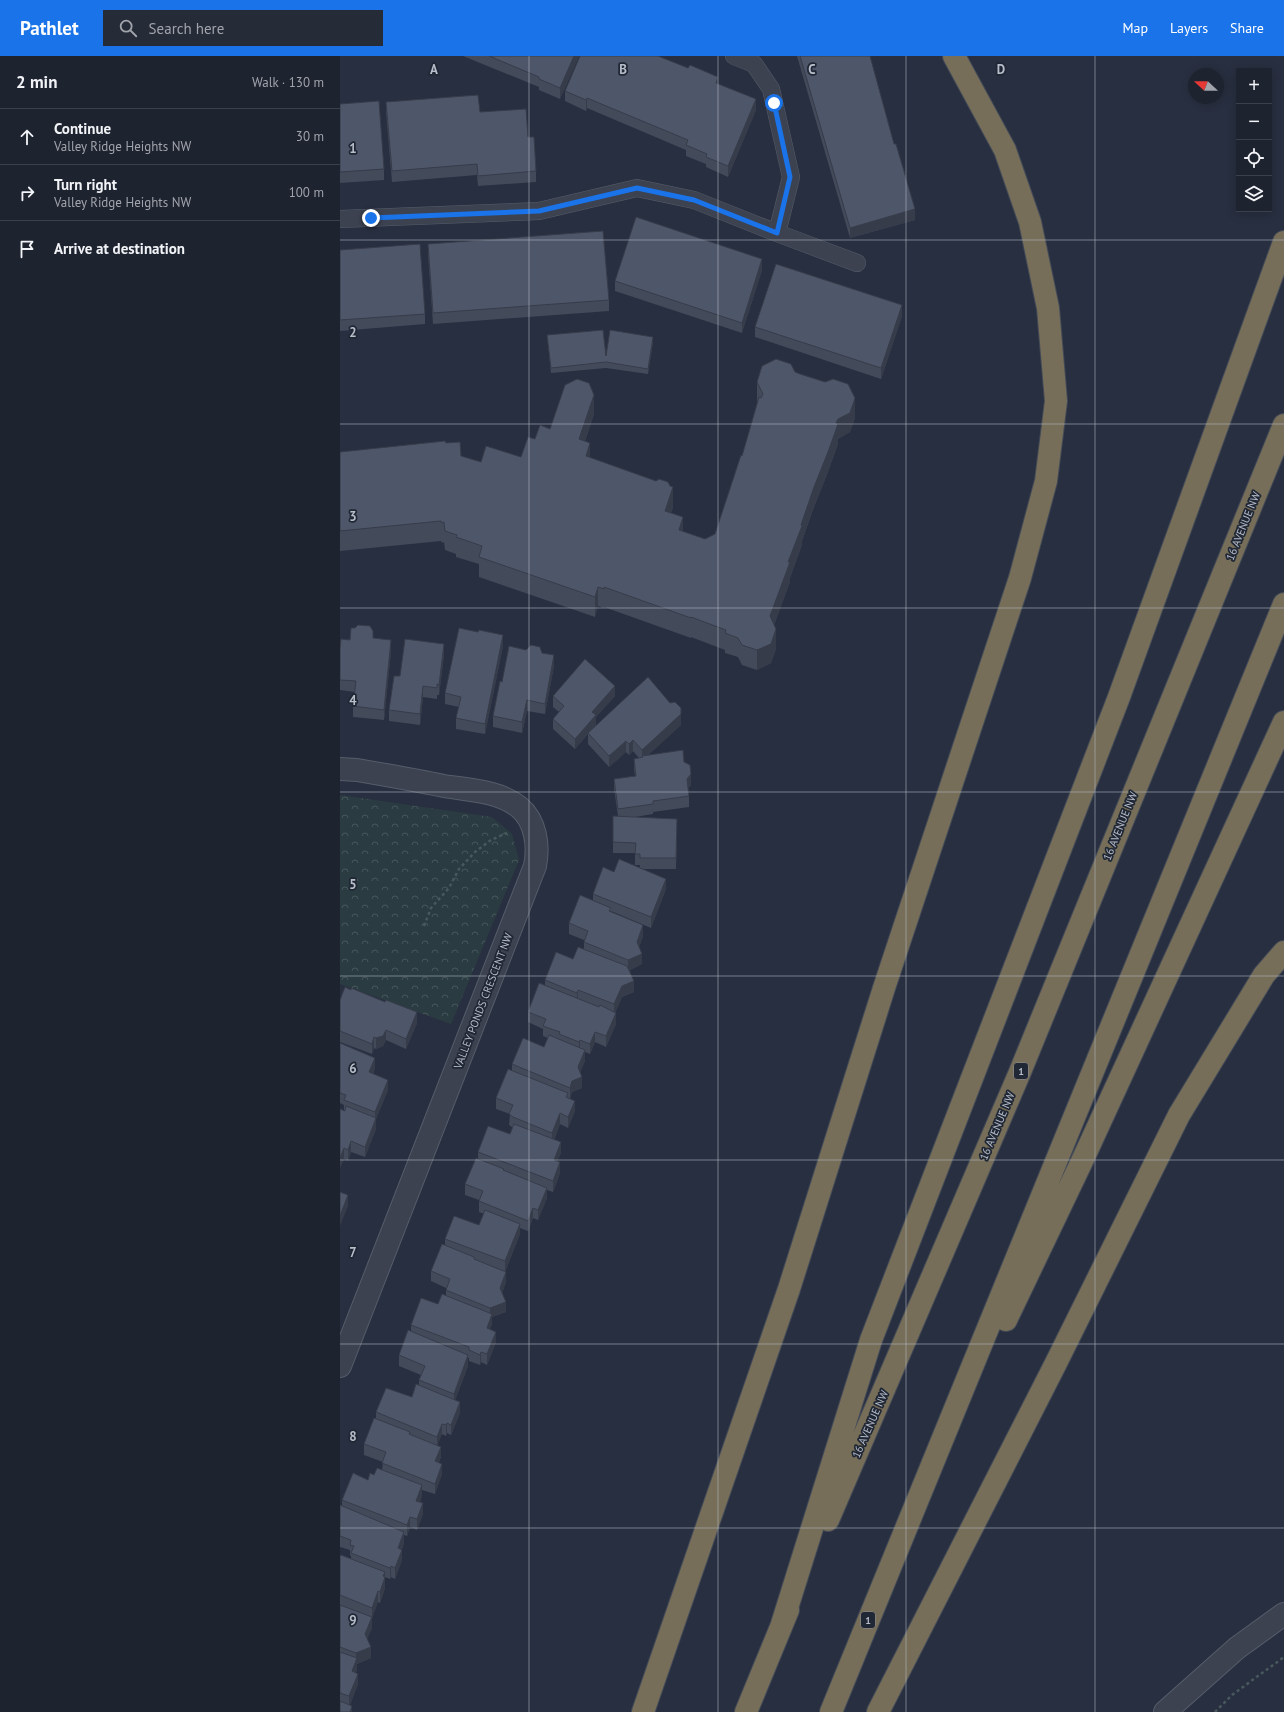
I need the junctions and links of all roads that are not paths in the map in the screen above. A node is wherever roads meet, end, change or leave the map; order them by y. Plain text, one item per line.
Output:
1 (734, 56) edge
2 (954, 56) edge
3 (340, 219) edge
4 (777, 233) junction
5 (1284, 242) edge
6 (857, 263) dead end
7 (1284, 424) edge
8 (1284, 604) edge
9 (1284, 722) edge
10 (340, 769) edge
11 (1284, 952) edge
12 (340, 1366) edge
13 (906, 1528) junction
14 (1284, 1614) edge
15 (782, 1624) junction
16 (643, 1712) edge
17 (746, 1712) edge
18 (831, 1712) edge
19 (878, 1712) edge
20 (1165, 1712) edge

1 - 4 lane
2 - 16 highway
3 - 4 lane
4 - 6 lane
5 - 15 highway
7 - 15 highway, 16 AVENUE NW / 1
8 - 13 highway, 1
9 - 13 highway
10 - 12 street, VALLEY PONDS CRESCENT NW
11 - 19 highway
13 - 18 highway, 1
14 - 20 street
15 - 17 highway, 16 AVENUE NW / 1

